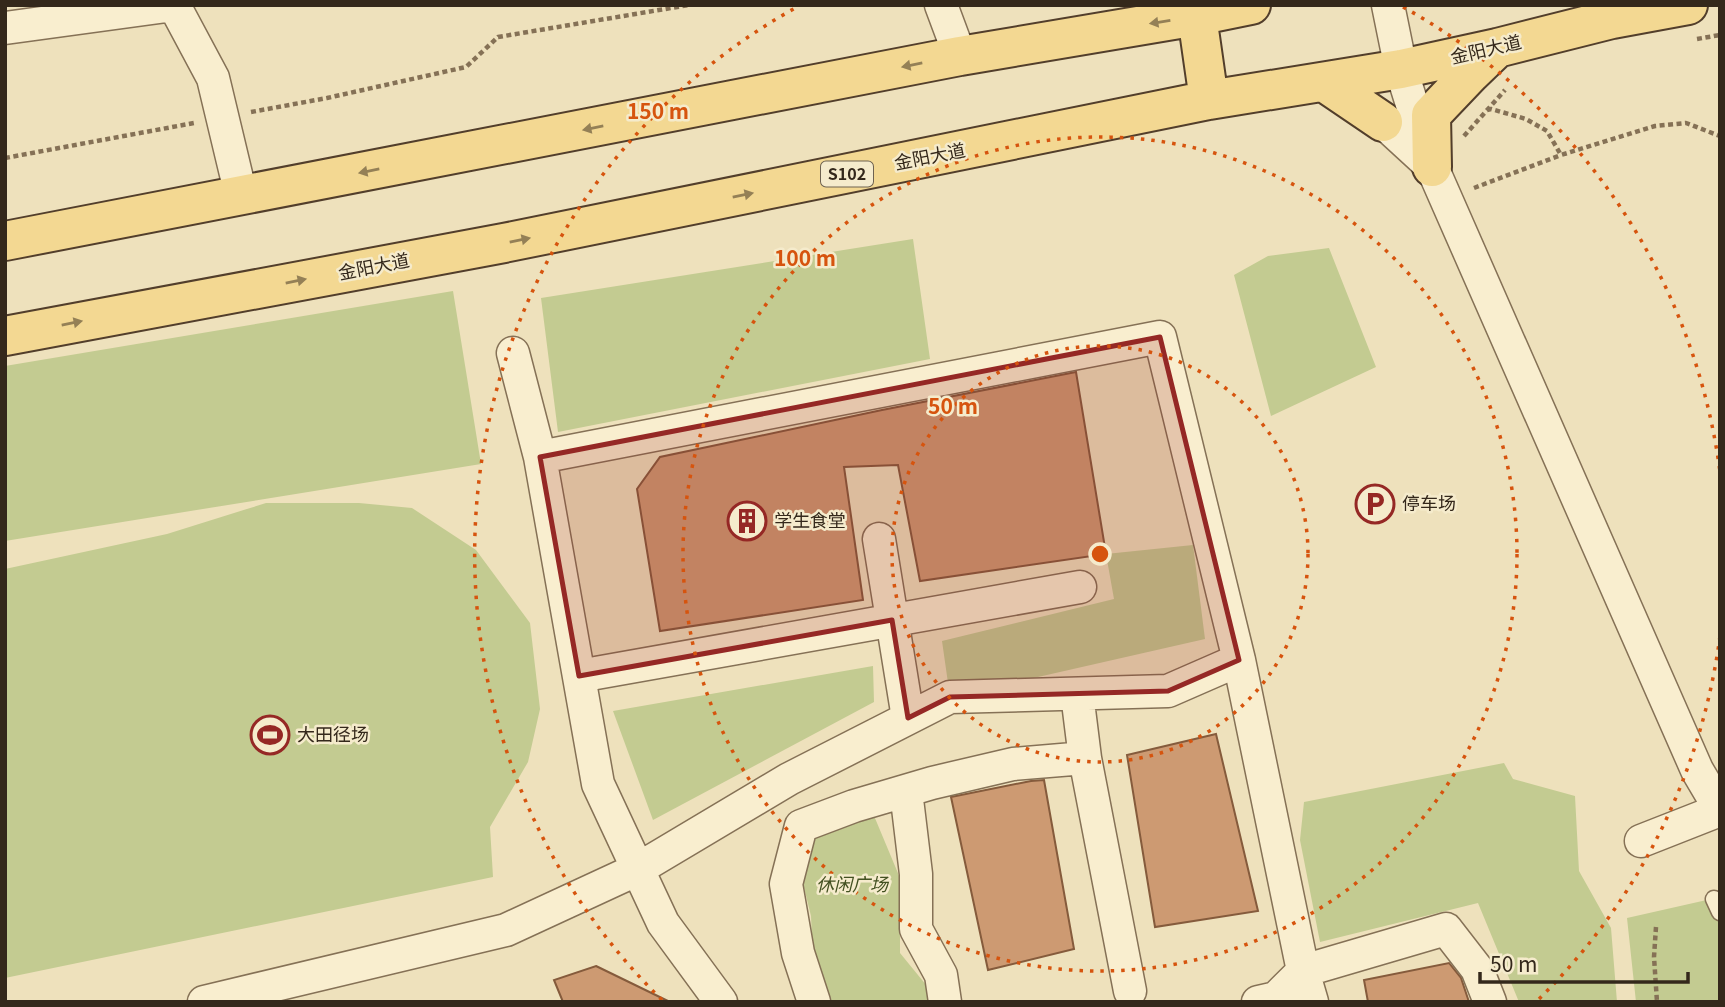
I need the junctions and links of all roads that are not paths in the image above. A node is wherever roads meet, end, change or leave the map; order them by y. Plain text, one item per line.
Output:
1 (174, 5) edge
2 (941, 5) edge
3 (1251, 5) edge
4 (1388, 5) edge
5 (1611, 12) edge
6 (1197, 16) junction
7 (1692, 22) edge
8 (5, 29) edge
9 (1497, 48) junction
10 (960, 56) junction
11 (1401, 69) junction
12 (1324, 82) junction
13 (1209, 100) junction
14 (1384, 122) joint
15 (1432, 167) junction
16 (241, 195) junction
17 (5, 241) edge
18 (5, 336) edge
19 (513, 353) dead end
20 (540, 457) junction
21 (879, 539) dead end
22 (1080, 587) dead end
23 (1239, 660) junction
24 (579, 676) junction
25 (1077, 694) junction
26 (908, 718) junction
27 (1085, 758) junction
28 (906, 791) junction
29 (1720, 809) edge
30 (1641, 841) dead end
31 (638, 869) junction
32 (1303, 971) junction
33 (1123, 998) edge
34 (216, 1000) edge
35 (721, 1002) edge
36 (814, 1002) edge
37 (945, 1002) edge
38 (1258, 1002) edge
39 (1312, 1002) edge
40 (1490, 1002) edge

1 - 8 street
1 - 16 street
2 - 10 street
3 - 6 main road
4 - 11 street
5 - 7 main road, 金阳大道 / S102
5 - 9 main road, 金阳大道 / S102
6 -> 10 main road
6 - 13 main road
9 - 11 main road, 金阳大道 / S102
9 - 15 main road
10 -> 16 main road
11 - 12 main road, 金阳大道 / S102
11 - 15 street
12 - 13 main road, 金阳大道 / S102
12 - 14 main road
18 -> 13 main road, 金阳大道 / S102
14 - 15 street
15 - 29 street
16 - 17 main road
19 - 20 street
20 - 23 street
20 - 24 street
21 - 26 street
22 - 24 street
23 - 25 street
23 - 32 street
24 - 31 street
25 - 26 street
25 - 27 street
26 - 31 street
27 - 28 street
27 - 33 street
28 - 36 street
28 - 37 street
29 - 30 street
31 - 34 street
31 - 35 street
32 - 38 street
32 - 39 street
32 - 40 street

